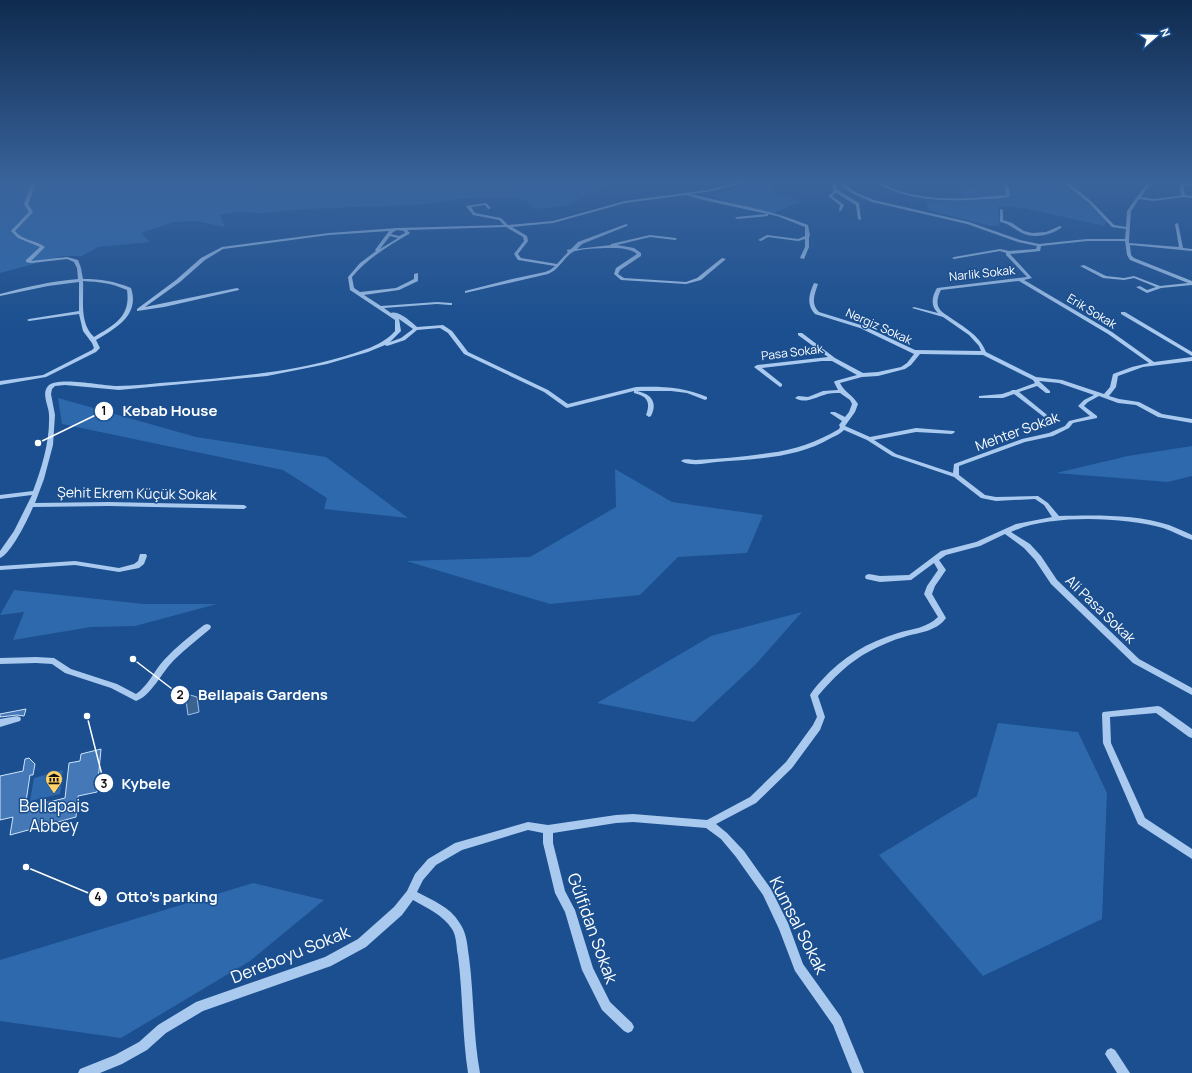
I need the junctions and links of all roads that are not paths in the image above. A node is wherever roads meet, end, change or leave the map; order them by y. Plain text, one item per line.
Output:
1 (14, 230) edge
2 (382, 230) edge
3 (397, 230) edge
4 (404, 230) edge
5 (427, 230) edge
6 (514, 230) edge
7 (612, 230) edge
8 (807, 230) edge
9 (988, 230) edge
10 (1022, 230) edge
11 (1054, 230) edge
12 (1127, 230) edge
13 (1178, 230) edge
14 (368, 231) junction
15 (389, 234) junction
16 (1047, 234) junction
17 (406, 235) junction
18 (808, 236) junction
19 (675, 240) dead end
20 (760, 240) dead end
21 (1061, 242) junction
22 (1128, 242) junction
23 (1039, 245) junction
24 (608, 247) junction
25 (1181, 249) junction
26 (1192, 250) edge
27 (570, 251) junction
28 (1009, 252) junction
29 (371, 256) junction
30 (802, 258) dead end
31 (954, 258) dead end
32 (724, 259) dead end
33 (557, 265) junction
34 (1082, 266) dead end
35 (416, 274) dead end
36 (1020, 279) junction
37 (82, 281) junction
38 (1192, 283) edge
39 (816, 284) dead end
40 (1138, 287) dead end
41 (1160, 287) junction
42 (237, 289) dead end
43 (467, 292) dead end
44 (358, 294) junction
45 (0, 295) edge
46 (450, 304) dead end
47 (382, 307) junction
48 (914, 308) dead end
49 (139, 310) junction
50 (129, 311) junction
51 (81, 312) junction
52 (388, 312) junction
53 (1123, 313) dead end
54 (943, 316) junction
55 (29, 320) dead end
56 (416, 329) junction
57 (800, 334) dead end
58 (93, 340) junction
59 (382, 344) junction
60 (918, 352) junction
61 (986, 354) junction
62 (1192, 354) edge
63 (832, 359) junction
64 (1192, 359) edge
65 (1152, 364) junction
66 (862, 374) junction
67 (44, 376) junction
68 (1036, 382) junction
69 (0, 383) edge
70 (54, 384) junction
71 (780, 385) dead end
72 (628, 391) junction
73 (840, 391) junction
74 (1014, 391) junction
75 (1048, 392) dead end
76 (1099, 394) junction
77 (1106, 396) junction
78 (981, 397) dead end
79 (705, 398) dead end
80 (798, 398) dead end
81 (833, 413) dead end
82 (649, 415) dead end
83 (1044, 415) dead end
84 (845, 420) junction
85 (1192, 421) edge
86 (843, 427) junction
87 (952, 432) dead end
88 (869, 439) junction
89 (684, 461) dead end
90 (956, 476) junction
91 (35, 493) junction
92 (0, 497) edge
93 (30, 505) junction
94 (244, 507) dead end
95 (1057, 518) junction
96 (1005, 531) junction
97 (1192, 538) edge
98 (0, 556) edge
99 (143, 556) dead end
100 (936, 560) junction
101 (0, 568) edge
102 (869, 577) dead end
103 (207, 627) dead end
104 (0, 661) edge
105 (1192, 692) edge
106 (17, 719) dead end
107 (0, 723) edge
108 (1192, 734) edge
109 (708, 824) junction
110 (548, 830) junction
111 (1192, 854) edge
112 (411, 894) junction
113 (628, 1027) dead end
114 (1111, 1054) dead end
115 (87, 1073) edge
116 (474, 1073) edge
117 (858, 1073) edge
118 (1124, 1073) edge

1 - 37 street
2 - 14 street
3 - 15 street
4 - 17 street
5 - 17 street
6 - 33 street
7 - 27 street
8 - 18 street
9 - 23 street
10 - 16 street
11 - 16 street
12 - 22 street
13 - 25 street
14 - 15 street
14 - 49 street
15 - 17 street
15 - 29 street
16 - 21 street
17 - 29 street
18 - 20 street
18 - 30 street
19 - 24 street
21 - 22 street, Narlik Sokak
21 - 23 street, Narlik Sokak
22 - 25 street, Narlik Sokak
22 - 38 street
23 - 28 street, Narlik Sokak
24 - 27 street
24 - 32 street
25 - 26 street, Narlik Sokak
27 - 33 street
28 - 31 street
28 - 36 street, Narlik Sokak
29 - 44 street
33 - 43 street
34 - 41 street
35 - 44 street
36 - 54 street, Narlik Sokak
36 - 65 street, Erik Sokak
37 - 45 street
37 - 50 street
37 - 51 street
38 - 41 street
39 - 60 street, Nergiz Sokak
40 - 41 street
42 - 49 street
44 - 47 street
46 - 47 street
47 - 52 street
48 - 54 street
49 - 50 street
50 - 58 street
51 - 55 street
51 - 58 street
52 - 56 street
52 - 59 street
53 - 62 street
54 - 61 street
56 - 59 street
56 - 72 street
57 - 63 street
58 - 67 street
59 - 70 street
60 - 61 street, Nergiz Sokak
60 - 66 street
61 - 68 street
63 - 66 street
63 - 71 street, Pasa Sokak
64 - 65 street
65 - 77 street
66 - 73 street
67 - 69 street
67 - 70 street
68 - 74 street
68 - 75 street
68 - 76 street
70 - 91 street
72 - 79 street
72 - 82 street
73 - 80 street
73 - 84 street
74 - 78 street
74 - 83 street
76 - 77 street
76 - 90 street, Mehter Sokak
77 - 85 street
81 - 84 street
84 - 86 street
86 - 88 street
86 - 89 street
87 - 88 street
88 - 90 street
90 - 95 street
91 - 92 street
91 - 93 street
93 - 94 street, Şehit Ekrem Küçük Sokak
93 - 98 street
95 - 96 street
95 - 97 street
96 - 100 street
96 - 105 street, Ali Pasa Sokak
99 - 101 street
100 - 102 street
100 - 109 street
103 - 104 street
106 - 107 street
108 - 111 street
109 - 110 street, Dereboyu Sokak
109 - 117 street, Kumsal Sokak
110 - 112 street, Dereboyu Sokak
110 - 113 street, Gűlfidan Sokak
112 - 115 street, Dereboyu Sokak
112 - 116 street
114 - 118 street

